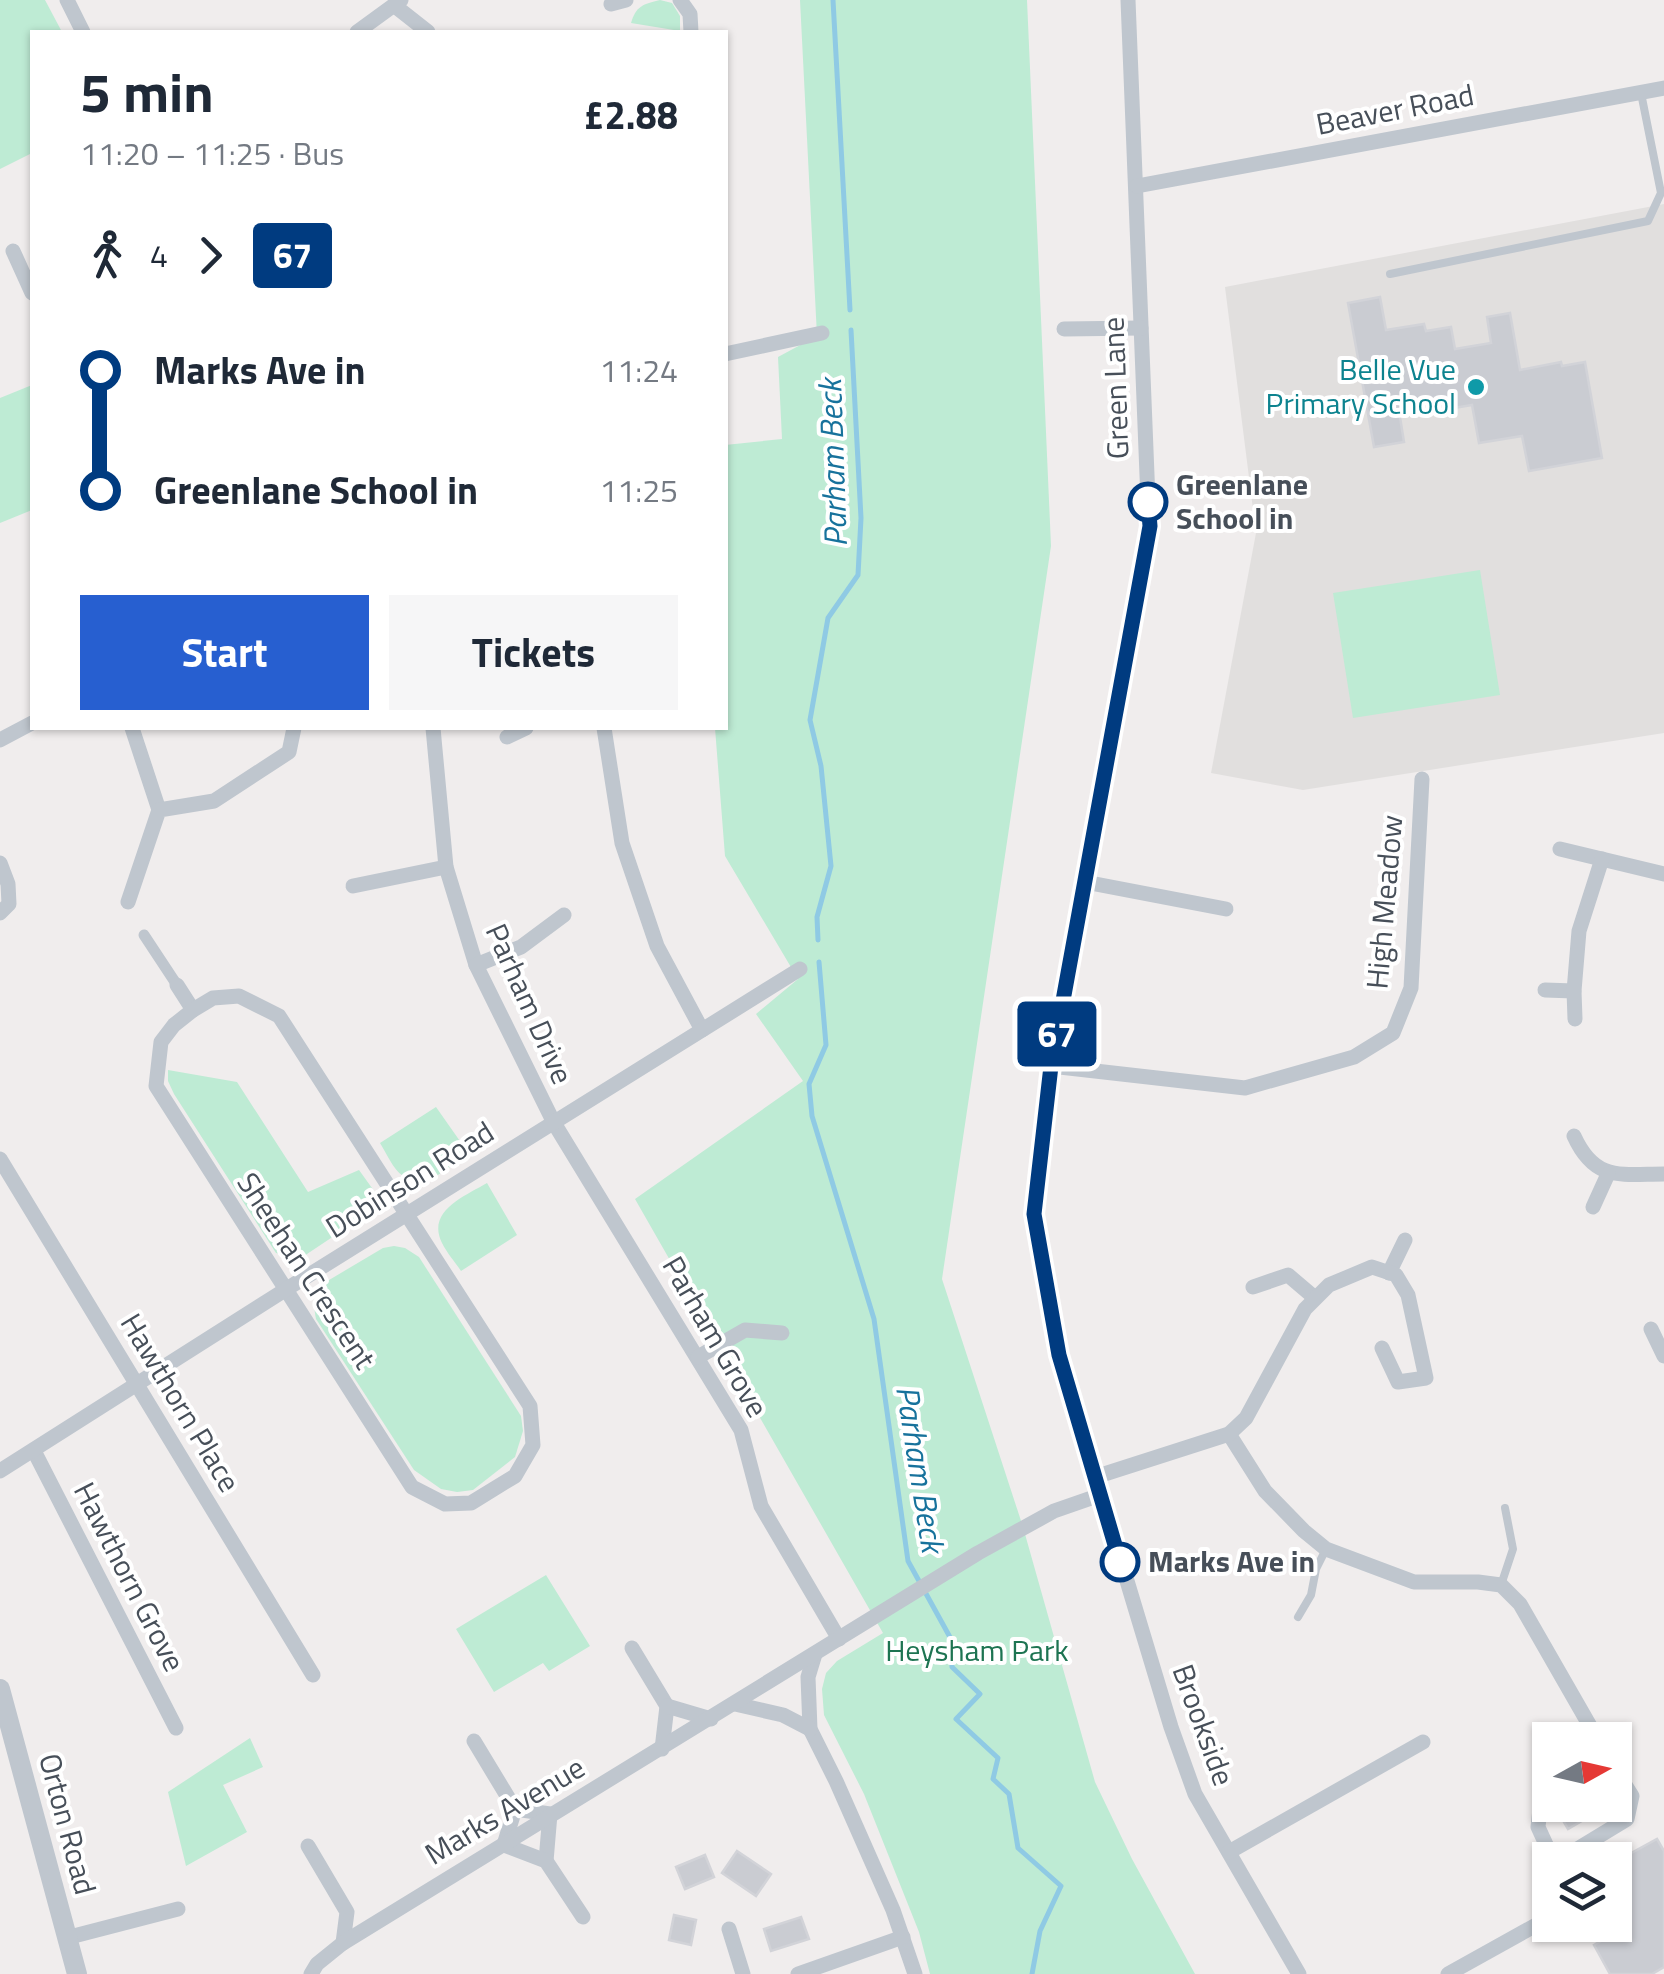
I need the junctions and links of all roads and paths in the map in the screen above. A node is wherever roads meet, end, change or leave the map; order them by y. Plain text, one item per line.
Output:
1 (66, 0) edge
2 (680, 0) edge
3 (1128, 0) edge
4 (398, 3) edge
5 (82, 30) edge
6 (361, 30) edge
7 (426, 30) edge
8 (691, 30) edge
9 (1664, 88) edge
10 (1641, 92) junction
11 (1137, 186) junction
12 (12, 251) dead end
13 (1390, 274) dead end
14 (30, 289) edge
15 (1142, 328) junction
16 (1064, 330) dead end
17 (822, 333) dead end
18 (728, 353) edge
19 (30, 724) edge
20 (133, 730) edge
21 (294, 730) edge
22 (433, 730) edge
23 (522, 730) edge
24 (604, 730) edge
25 (507, 738) dead end
26 (0, 740) edge
27 (1422, 779) dead end
28 (159, 810) junction
29 (1560, 848) dead end
30 (1602, 859) junction
31 (0, 864) edge
32 (446, 867) junction
33 (1664, 874) edge
34 (1085, 882) junction
35 (353, 886) dead end
36 (128, 902) dead end
37 (1226, 908) dead end
38 (0, 913) edge
39 (564, 916) dead end
40 (144, 934) dead end
41 (476, 965) junction
42 (800, 969) dead end
43 (177, 986) joint
44 (1545, 990) dead end
45 (1574, 991) junction
46 (193, 1010) junction
47 (1576, 1019) dead end
48 (702, 1030) junction
49 (1051, 1066) junction
50 (554, 1124) junction
51 (1574, 1136) dead end
52 (0, 1159) edge
53 (1608, 1174) junction
54 (1664, 1174) edge
55 (1593, 1207) dead end
56 (406, 1214) junction
57 (1405, 1240) dead end
58 (1390, 1272) junction
59 (1253, 1286) dead end
60 (284, 1290) junction
61 (1316, 1298) junction
62 (1652, 1329) dead end
63 (782, 1332) dead end
64 (1382, 1348) dead end
65 (1664, 1356) edge
66 (698, 1357) junction
67 (137, 1384) junction
68 (1229, 1434) junction
69 (34, 1451) junction
70 (0, 1472) edge
71 (1095, 1478) junction
72 (1100, 1495) junction
73 (1504, 1508) dead end
74 (1326, 1549) junction
75 (1501, 1585) junction
76 (1298, 1617) dead end
77 (838, 1639) junction
78 (632, 1648) dead end
79 (816, 1654) junction
80 (313, 1675) dead end
81 (0, 1689) edge
82 (735, 1704) junction
83 (667, 1706) junction
84 (712, 1718) junction
85 (1588, 1722) edge
86 (176, 1728) dead end
87 (810, 1729) junction
88 (474, 1741) dead end
89 (1423, 1742) dead end
90 (662, 1749) junction
91 (515, 1809) junction
92 (550, 1814) junction
93 (1539, 1822) edge
94 (1621, 1822) edge
95 (504, 1844) junction
96 (308, 1846) dead end
97 (1230, 1852) junction
98 (546, 1861) junction
99 (178, 1909) dead end
100 (346, 1912) junction
101 (583, 1918) dead end
102 (379, 1920) junction
103 (1532, 1927) edge
104 (729, 1929) dead end
105 (903, 1937) junction
106 (66, 1938) junction
107 (343, 1943) junction
108 (77, 1974) edge
109 (311, 1974) edge
110 (743, 1974) edge
111 (798, 1974) edge
112 (915, 1974) edge
113 (1299, 1974) edge
114 (1448, 1974) edge

1 - 5 street
2 - 8 street
3 - 11 street, Green Lane
4 - 6 street
4 - 7 street
9 - 10 street, Beaver Road
10 - 11 street, Beaver Road
10 - 13 lane
11 - 15 street, Green Lane
12 - 14 street
15 - 16 street
15 - 34 street, Green Lane
17 - 18 street
19 - 26 street
20 - 28 street
21 - 28 street
22 - 32 street, Parham Drive
23 - 25 street
24 - 48 street
27 - 49 street, High Meadow
28 - 36 street
29 - 30 street
30 - 33 street
30 - 45 street
31 - 38 street
32 - 35 street
32 - 41 street, Parham Drive
34 - 37 street
34 - 49 street, Green Lane
39 - 41 street
40 - 43 street
41 - 50 street, Parham Drive
42 - 48 street, Dobinson Road
43 - 46 street
44 - 45 street
45 - 47 street
46 - 56 street, Sheehan Crescent
46 - 60 street, Sheehan Crescent
48 - 50 street, Dobinson Road
49 - 71 street, Green Lane
50 - 56 street, Dobinson Road
50 - 66 street, Parham Grove
51 - 53 street
52 - 67 street, Hawthorn Place
53 - 54 street
53 - 55 street
56 - 60 street, Dobinson Road
56 - 60 street, Sheehan Crescent
57 - 58 street
58 - 61 street
58 - 64 street
59 - 61 street
60 - 67 street, Dobinson Road
61 - 68 street
62 - 65 street
63 - 66 street
66 - 77 street, Parham Grove
67 - 69 street, Dobinson Road
67 - 80 street, Hawthorn Place
68 - 71 street
68 - 74 street
69 - 70 street, Dobinson Road
69 - 86 street, Hawthorn Grove
71 - 72 street, Brookside
72 - 77 street, Marks Avenue
72 - 97 street, Brookside
73 - 75 lane
74 - 75 street
74 - 76 lane
75 - 85 street
77 - 79 street, Marks Avenue
78 - 83 street
79 - 82 street, Marks Avenue
79 - 87 street
81 - 106 street, Orton Road
82 - 84 street, Marks Avenue
82 - 87 street
83 - 84 street
83 - 90 street
84 - 90 street, Marks Avenue
87 - 105 street
88 - 91 street
89 - 97 street
90 - 92 street, Marks Avenue
91 - 92 street
91 - 95 street
92 - 95 street, Marks Avenue
92 - 98 street
93 - 94 street
95 - 98 street
95 - 102 street, Marks Avenue
96 - 100 street
97 - 113 street, Brookside
98 - 101 street
99 - 106 street
100 - 102 street
100 - 107 street
102 - 107 street, Marks Avenue
103 - 114 street
104 - 110 street
105 - 111 street
105 - 112 street
106 - 108 street, Orton Road
107 - 109 street, Marks Avenue

